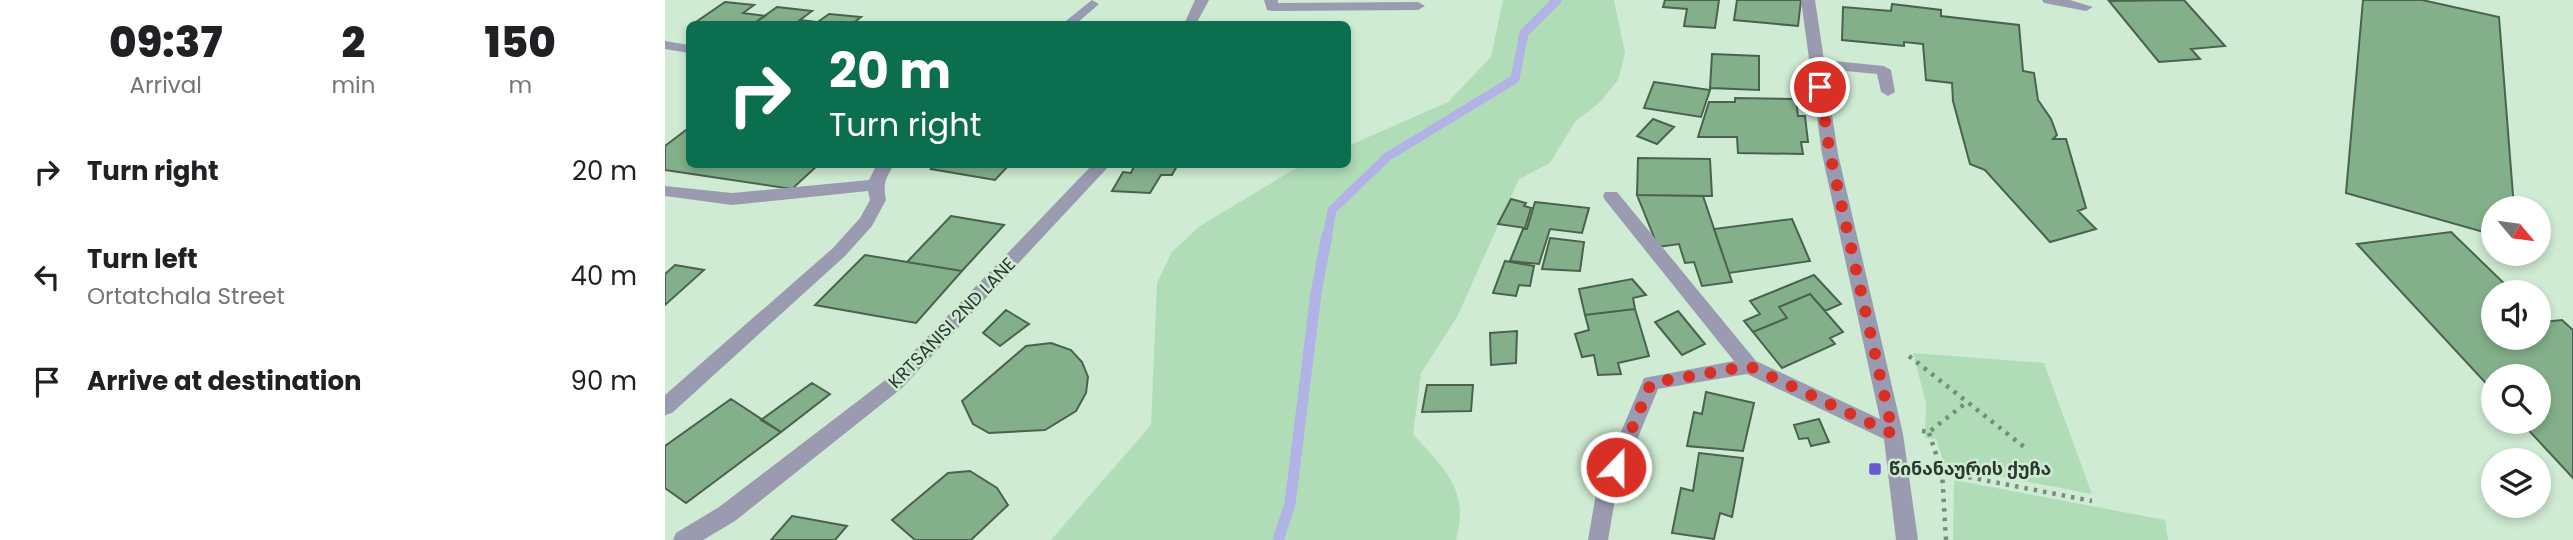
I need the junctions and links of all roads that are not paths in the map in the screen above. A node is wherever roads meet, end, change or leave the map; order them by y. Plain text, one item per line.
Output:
1 (1202, 0) edge
2 (1271, 0) edge
3 (1808, 0) edge
4 (2049, 0) edge
5 (1093, 4) dead end
6 (1418, 6) dead end
7 (2086, 7) dead end
8 (1072, 21) edge
9 (1192, 21) edge
10 (665, 45) edge
11 (686, 48) edge
12 (1817, 64) junction
13 (1888, 92) dead end
14 (883, 168) edge
15 (1099, 168) edge
16 (875, 185) junction
17 (665, 191) edge
18 (1611, 196) dead end
19 (1749, 366) junction
20 (665, 407) edge
21 (1893, 434) junction
22 (1598, 538) edge
23 (684, 540) edge
24 (1907, 540) edge

1 - 9 street
2 - 6 street
3 - 12 street
4 - 7 street
5 - 8 street
10 - 11 street
12 - 13 street
12 - 21 street
14 - 16 street
15 - 23 street, KRTSANISI 2ND LANE
16 - 17 street
16 - 20 street
18 - 19 street
19 - 21 street
19 - 22 street
21 - 24 street

